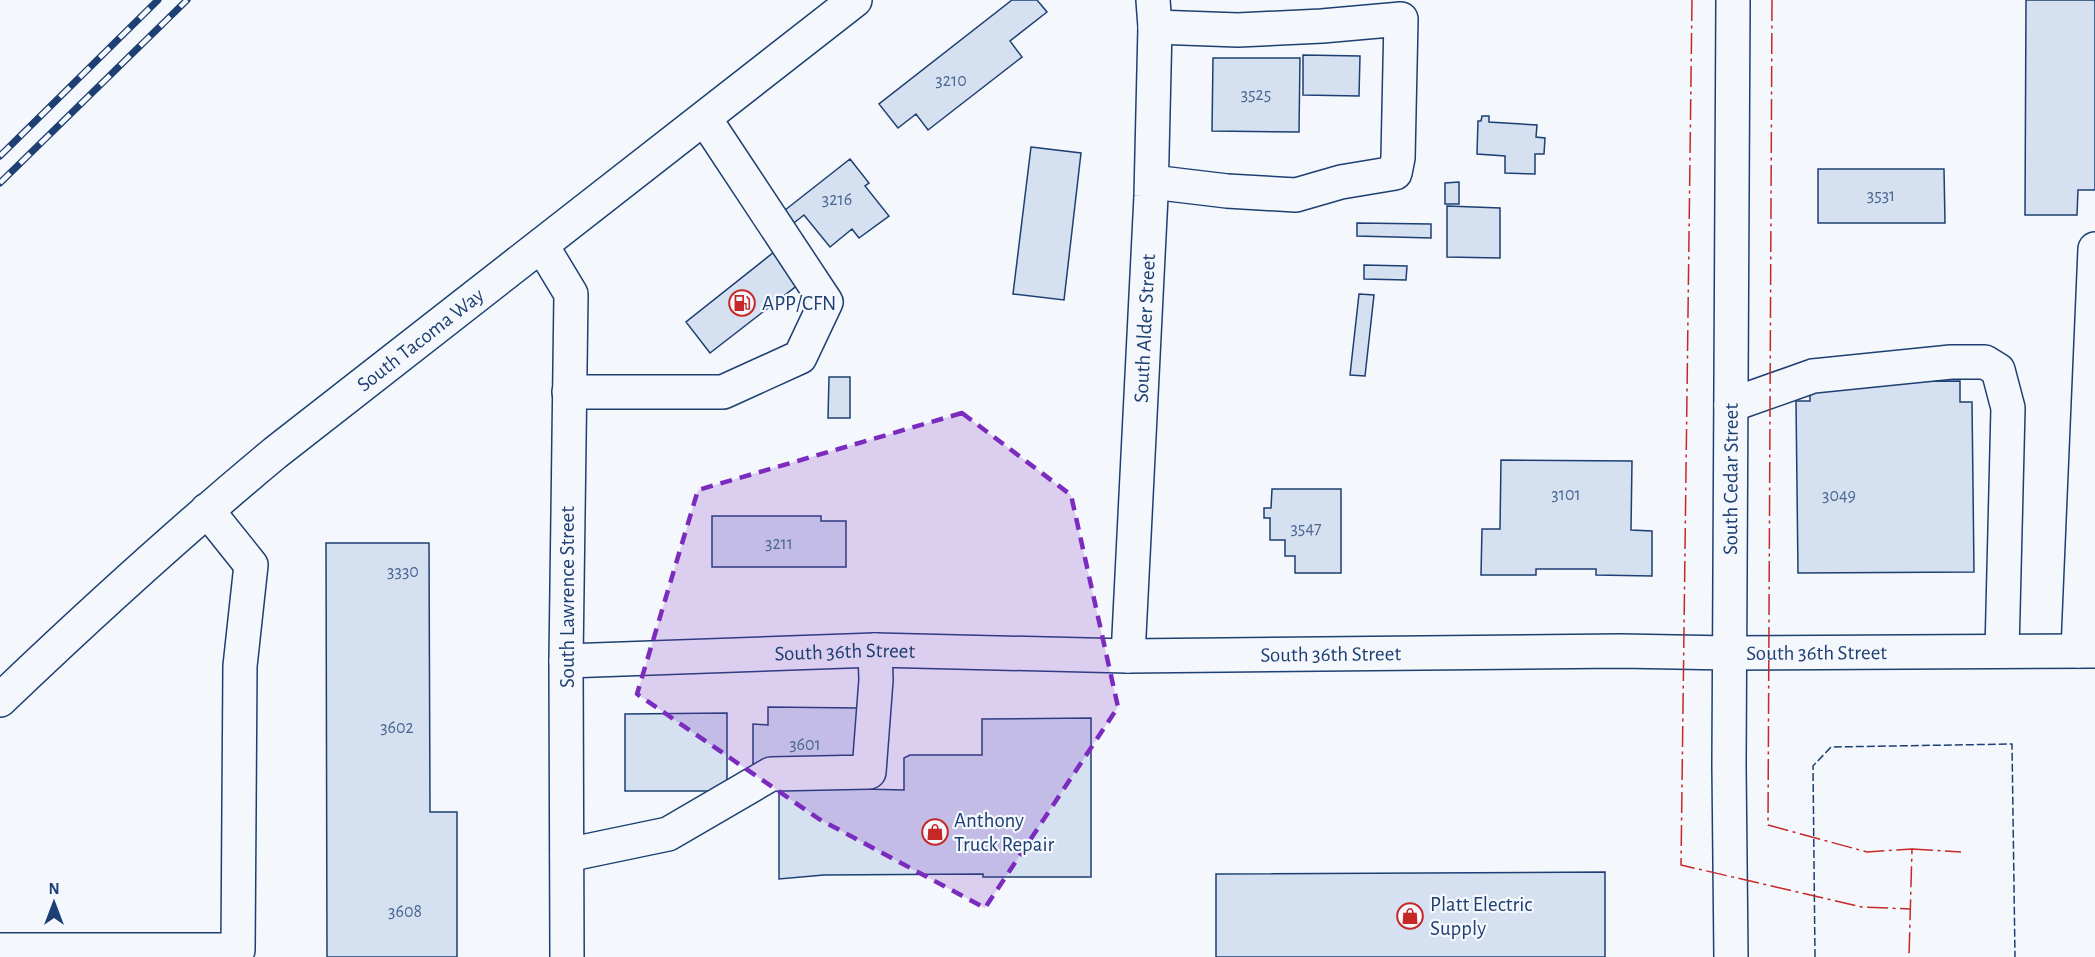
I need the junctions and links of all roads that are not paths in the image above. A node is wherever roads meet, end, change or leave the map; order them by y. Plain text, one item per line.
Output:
1 (855, 0) edge
2 (1733, 0) edge
3 (1154, 14) edge
4 (705, 119) junction
5 (1152, 182) junction
6 (542, 246) junction
7 (2095, 249) edge
8 (569, 392) junction
9 (1731, 405) junction
10 (207, 510) junction
11 (875, 650) junction
12 (2002, 651) junction
13 (2087, 651) edge
14 (1730, 653) junction
15 (1128, 656) junction
16 (566, 661) junction
17 (0, 700) edge
18 (567, 855) junction
19 (0, 950) edge
20 (567, 957) edge
21 (1731, 957) edge

1 - 4 street, South Tacoma Way
2 - 9 street, South Cedar Street
3 - 5 street, South Alder Street
3 - 5 street
4 - 6 street, South Tacoma Way
4 - 8 street
5 - 15 street, South Alder Street
6 - 8 street, South Lawrence Street
6 - 10 street, South Tacoma Way
7 - 13 street
8 - 16 street, South Lawrence Street
9 - 12 street
9 - 14 street, South Cedar Street
10 - 17 street, South Tacoma Way
10 - 19 street
11 - 15 street, South 36th Street
11 - 16 street, South 36th Street
11 - 18 street
12 - 13 street, South 36th Street
12 - 14 street, South 36th Street
14 - 15 street, South 36th Street
14 - 21 street, South Cedar Street
16 - 18 street, South Lawrence Street
18 - 20 street, South Lawrence Street

